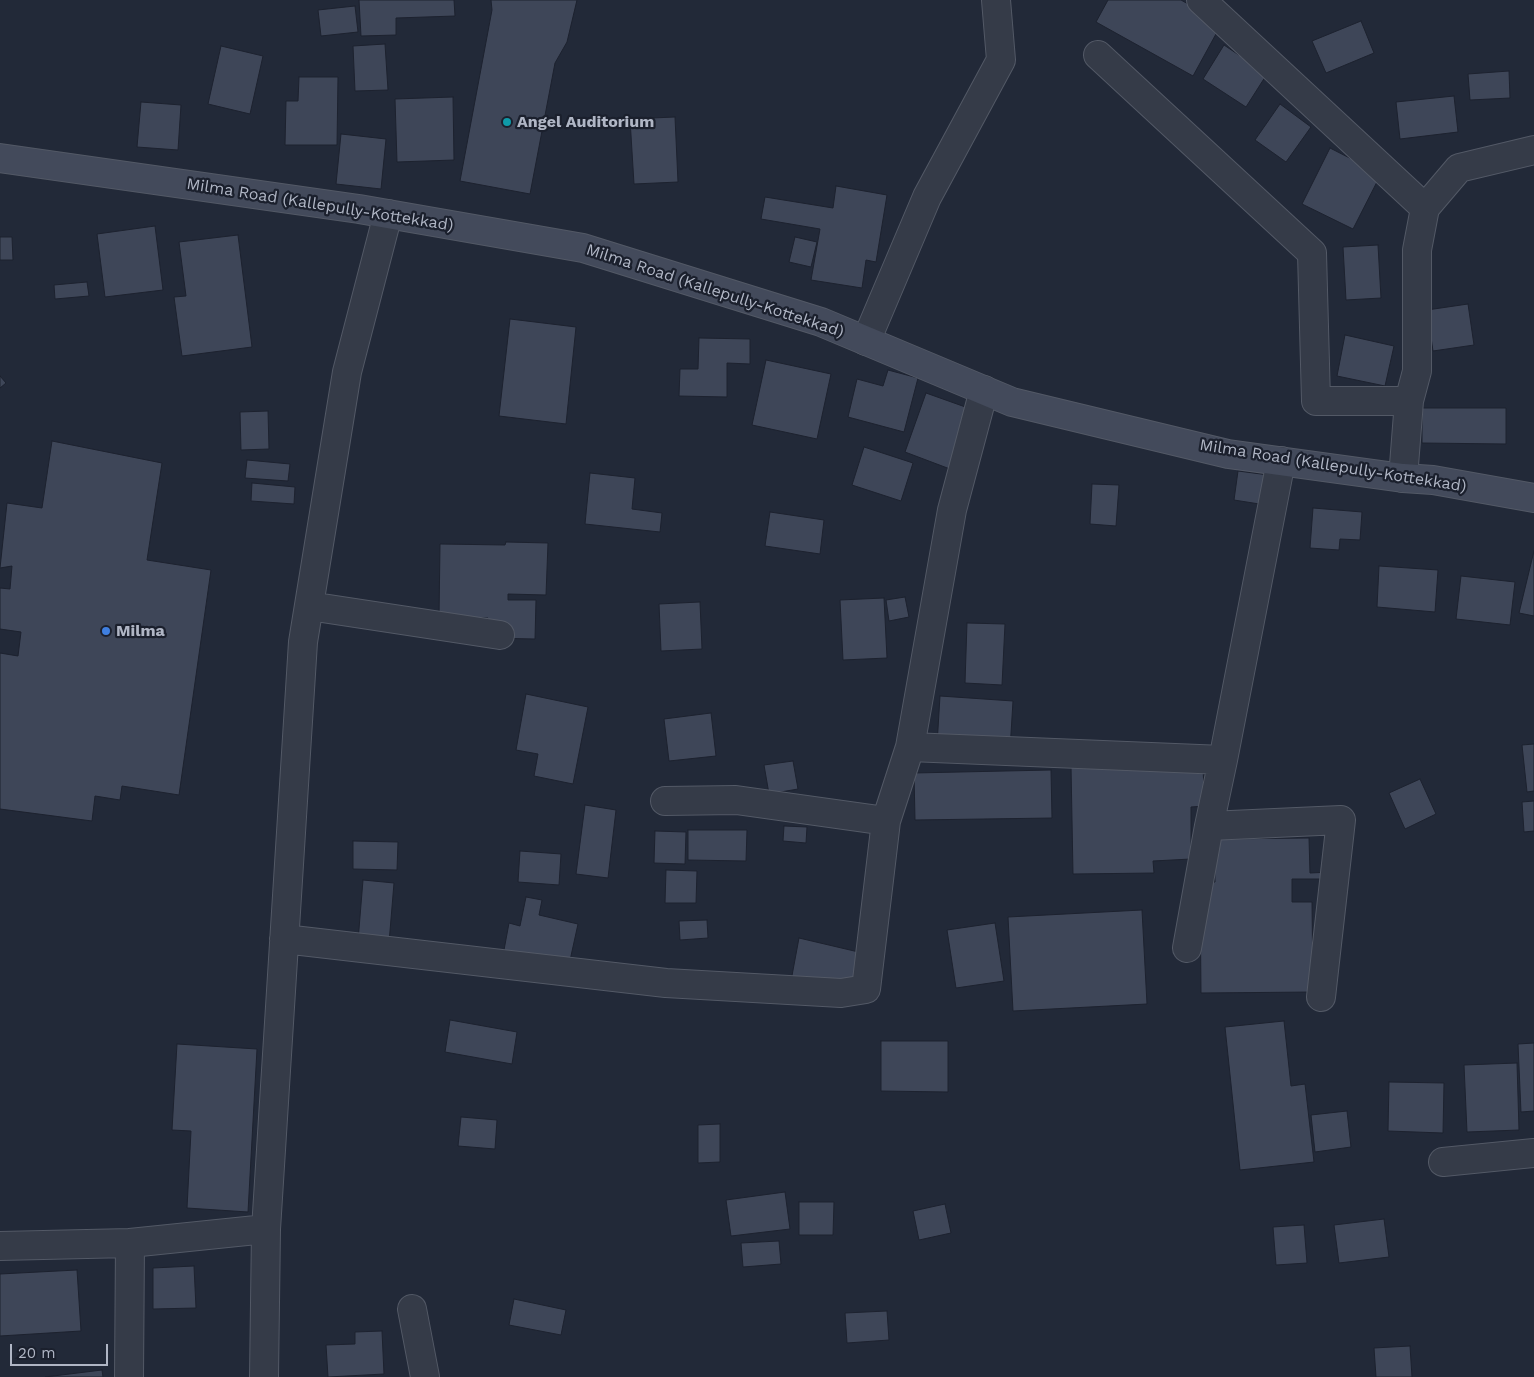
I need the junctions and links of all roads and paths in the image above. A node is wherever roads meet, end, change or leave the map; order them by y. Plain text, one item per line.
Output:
1 (996, 0) edge
2 (1201, 0) edge
3 (1098, 55) dead end
4 (1534, 150) edge
5 (0, 158) edge
6 (1425, 208) junction
7 (388, 214) junction
8 (866, 341) junction
9 (984, 390) junction
10 (1409, 402) junction
11 (1281, 461) junction
12 (1403, 478) junction
13 (1534, 498) edge
14 (308, 606) junction
15 (500, 635) dead end
16 (910, 747) junction
17 (1223, 760) junction
18 (665, 800) dead end
19 (886, 821) junction
20 (1209, 826) junction
21 (284, 939) junction
22 (1187, 948) dead end
23 (1321, 997) dead end
24 (1534, 1153) edge
25 (1443, 1162) dead end
26 (266, 1229) junction
27 (130, 1243) junction
28 (0, 1246) edge
29 (412, 1308) dead end
30 (130, 1377) edge
31 (264, 1377) edge
32 (425, 1377) edge

1 - 8 street
2 - 6 street
3 - 10 street
4 - 6 street
5 - 7 main road, Milma Road (Kallepully-Kottekkad)
6 - 10 street
7 - 8 main road, Milma Road (Kallepully-Kottekkad)
7 - 14 street
8 - 9 main road, Milma Road (Kallepully-Kottekkad)
9 - 11 main road, Milma Road (Kallepully-Kottekkad)
9 - 16 street
10 - 12 street
11 - 12 main road, Milma Road (Kallepully-Kottekkad)
11 - 17 street
12 - 13 main road, Milma Road (Kallepully-Kottekkad)
14 - 15 street
14 - 21 street
16 - 17 street
16 - 19 street
17 - 20 street
18 - 19 street
19 - 21 street
20 - 22 street
20 - 23 street
21 - 26 street
24 - 25 street
26 - 27 street
26 - 31 street
27 - 28 street
27 - 30 street
29 - 32 street

